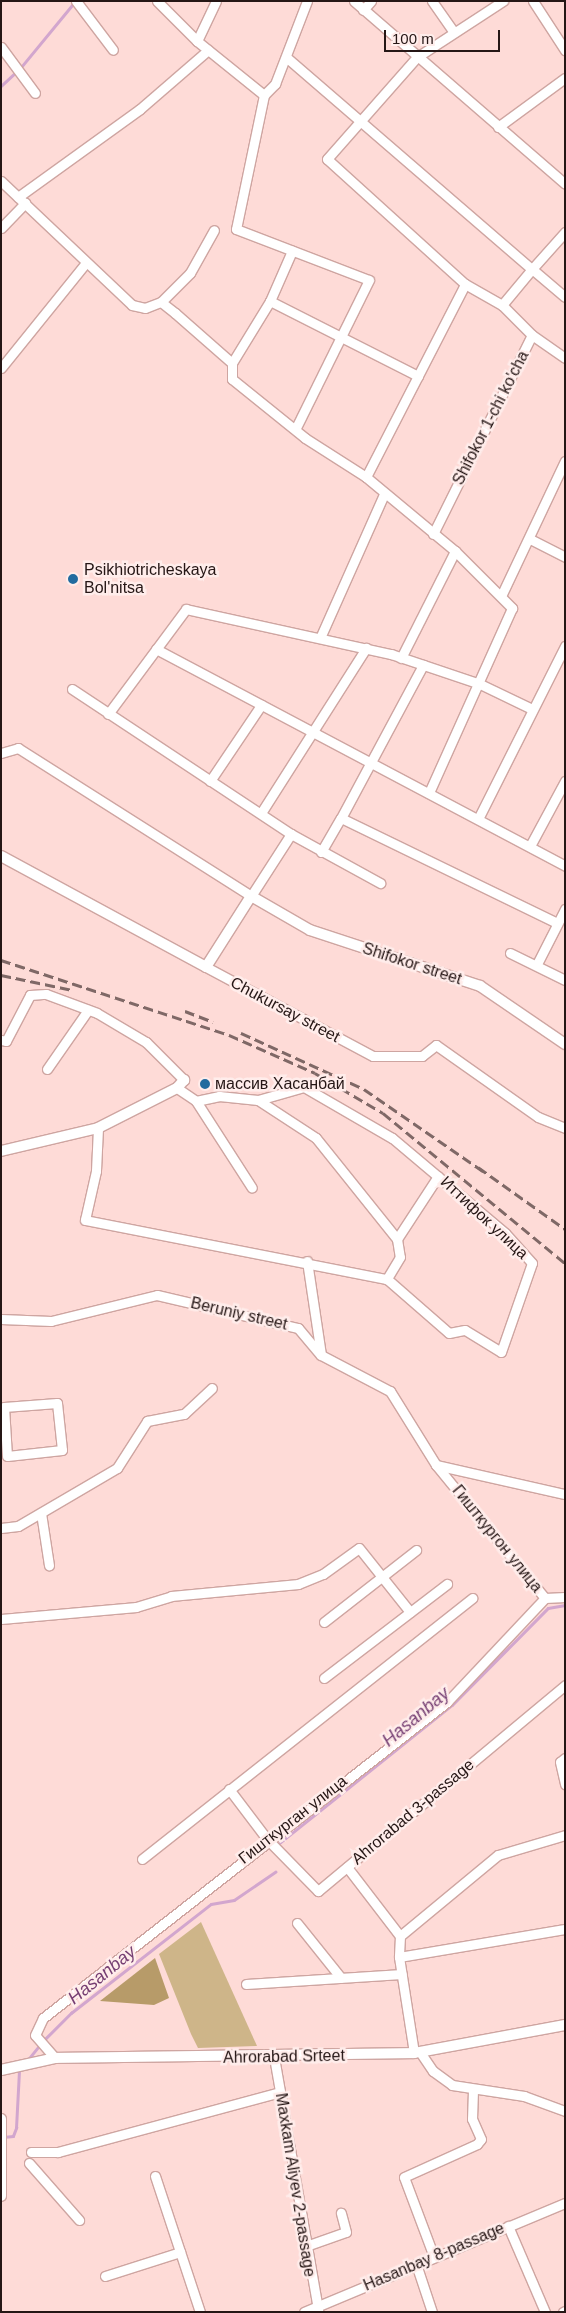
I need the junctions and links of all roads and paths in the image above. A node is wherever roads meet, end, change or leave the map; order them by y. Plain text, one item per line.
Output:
1 (76, 1) edge
2 (157, 1) edge
3 (216, 1) edge
4 (307, 1) edge
5 (354, 1) edge
6 (371, 1) edge
7 (432, 1) edge
8 (503, 1) edge
9 (532, 1) edge
10 (363, 10) junction
11 (452, 30) junction
12 (197, 41) junction
13 (1, 48) edge
14 (113, 50) dead end
15 (208, 50) junction
16 (565, 50) edge
17 (286, 57) junction
18 (416, 57) junction
19 (565, 78) edge
20 (35, 93) dead end
21 (264, 95) junction
22 (359, 121) junction
23 (498, 127) junction
24 (1, 182) edge
25 (565, 184) edge
26 (22, 200) junction
27 (1, 228) edge
28 (214, 230) dead end
29 (565, 232) edge
30 (292, 251) junction
31 (85, 264) junction
32 (532, 269) junction
33 (465, 284) junction
34 (565, 297) edge
35 (270, 301) junction
36 (161, 302) junction
37 (504, 307) junction
38 (532, 335) junction
39 (342, 336) junction
40 (565, 358) edge
41 (232, 363) junction
42 (1, 368) edge
43 (418, 376) junction
44 (296, 428) junction
45 (565, 461) edge
46 (366, 477) junction
47 (384, 494) junction
48 (433, 534) junction
49 (532, 540) junction
50 (455, 551) junction
51 (565, 557) edge
52 (502, 594) junction
53 (320, 638) junction
54 (565, 646) edge
55 (366, 648) junction
56 (156, 649) junction
57 (401, 658) junction
58 (423, 665) junction
59 (480, 684) junction
60 (72, 690) dead end
61 (261, 705) junction
62 (532, 709) junction
63 (108, 714) junction
64 (312, 732) junction
65 (1, 753) edge
66 (371, 763) junction
67 (210, 781) junction
68 (565, 781) edge
69 (429, 793) junction
70 (261, 813) junction
71 (341, 818) junction
72 (478, 819) junction
73 (291, 834) junction
74 (530, 846) junction
75 (321, 852) junction
76 (1, 856) edge
77 (565, 866) edge
78 (380, 883) dead end
79 (251, 896) junction
80 (565, 909) edge
81 (557, 923) junction
82 (510, 954) dead end
83 (537, 964) junction
84 (206, 967) junction
85 (565, 980) edge
86 (88, 1010) junction
87 (1, 1040) edge
88 (565, 1044) edge
89 (47, 1069) dead end
90 (180, 1084) junction
91 (258, 1100) junction
92 (196, 1101) junction
93 (98, 1128) junction
94 (565, 1128) edge
95 (1, 1151) edge
96 (438, 1176) junction
97 (252, 1188) dead end
98 (397, 1239) junction
99 (307, 1261) junction
100 (387, 1279) junction
101 (1, 1319) edge
102 (321, 1355) junction
103 (212, 1388) dead end
104 (3, 1428) edge
105 (436, 1465) junction
106 (565, 1494) edge
107 (41, 1513) junction
108 (1, 1528) edge
109 (416, 1550) dead end
110 (49, 1565) dead end
111 (382, 1576) junction
112 (447, 1584) dead end
113 (565, 1597) edge
114 (472, 1598) dead end
115 (545, 1598) junction
116 (410, 1612) junction
117 (1, 1619) edge
118 (324, 1622) dead end
119 (324, 1678) dead end
120 (565, 1686) edge
121 (565, 1758) edge
122 (565, 1784) edge
123 (229, 1790) junction
124 (565, 1835) edge
125 (267, 1839) junction
126 (142, 1859) dead end
127 (347, 1867) junction
128 (297, 1923) dead end
129 (565, 1928) edge
130 (400, 1936) junction
131 (399, 1957) junction
132 (402, 1974) junction
133 (341, 1978) junction
134 (246, 1984) dead end
135 (565, 2025) edge
136 (417, 2052) junction
137 (274, 2057) junction
138 (55, 2058) junction
139 (1, 2070) edge
140 (473, 2089) junction
141 (280, 2092) junction
142 (565, 2111) edge
143 (1, 2119) edge
144 (2, 2150) edge
145 (31, 2152) dead end
146 (29, 2163) dead end
147 (155, 2176) dead end
148 (1, 2196) edge
149 (565, 2203) edge
150 (341, 2213) dead end
151 (79, 2220) dead end
152 (508, 2226) junction
153 (306, 2246) junction
154 (180, 2252) junction
155 (434, 2257) junction
156 (416, 2264) junction
157 (105, 2276) dead end
158 (317, 2309) edge
159 (200, 2312) edge
160 (304, 2312) edge
161 (432, 2312) edge
162 (545, 2312) edge

1 - 14 street
2 - 12 street
3 - 12 street
4 - 17 street
5 - 10 street
6 - 10 street
7 - 11 street
8 - 11 street
9 - 16 street
10 - 18 street
11 - 18 street
12 - 15 street
13 - 20 street
15 - 21 street
15 - 26 street
17 - 21 street
17 - 22 street
18 - 22 street
18 - 23 street
19 - 23 street
21 - 30 street
22 - 32 street
22 - 33 street, Shifokor 1-chi ko'cha
23 - 25 street
24 - 26 street
26 - 27 street
26 - 31 street
28 - 36 street
29 - 32 street
30 - 35 street
30 - 39 street
31 - 36 street
31 - 42 street
32 - 34 street
32 - 37 street
33 - 37 street, Shifokor 1-chi ko'cha
33 - 43 street
35 - 39 street
35 - 41 street
36 - 41 street
37 - 38 street, Shifokor 1-chi ko'cha
38 - 40 street
38 - 48 street, Shifokor 1-chi ko'cha
39 - 43 street
39 - 44 street
41 - 44 street
43 - 46 street
44 - 46 street
45 - 49 street
46 - 47 street
47 - 48 street
47 - 53 street
48 - 50 street
49 - 51 street
49 - 52 street
50 - 52 street
50 - 57 street
52 - 59 street
53 - 55 street
53 - 56 street
54 - 62 street
55 - 57 street
55 - 64 street
56 - 61 street
56 - 63 street
57 - 58 street
58 - 59 street
58 - 66 street
59 - 62 street
59 - 69 street
60 - 63 street
61 - 64 street
61 - 67 street
62 - 72 street
63 - 67 street
64 - 66 street
64 - 70 street
65 - 79 street, Shifokor street
66 - 69 street
66 - 71 street
67 - 70 street
68 - 74 street
69 - 72 street
70 - 73 street
71 - 75 street
71 - 81 street
72 - 74 street
73 - 75 street
73 - 79 street
74 - 77 street
75 - 78 street
76 - 84 street, Chukursay street
79 - 84 street
79 - 88 street, Shifokor street
80 - 81 street
81 - 83 street
82 - 83 street
83 - 85 street
84 - 94 street, Chukursay street
86 - 87 street
86 - 89 street
86 - 90 street
90 - 92 street
90 - 93 street
91 - 92 street, Иттифок улица
91 - 96 street, Иттифок улица
91 - 98 street, Иттифок улица
92 - 97 street
93 - 95 street
93 - 99 street, Иттифок улица
96 - 98 street
96 - 100 street, Иттифок улица
98 - 100 street
99 - 100 street, Иттифок улица
99 - 102 street
101 - 102 street, Beruniy street
102 - 105 street, Beruniy street
103 - 107 street
104 - 104 street
105 - 106 street
105 - 115 street, Гишткургон улица
107 - 108 street
107 - 110 street
109 - 111 street
111 - 116 street
111 - 117 street
111 - 118 street
112 - 116 street
113 - 115 street, Гишткургон улица
114 - 123 street
115 - 125 street, Гишткурган улица
116 - 119 street
120 - 127 street, Ahrorabad 3-passage
121 - 122 street
123 - 125 street
123 - 126 street
124 - 130 street
125 - 127 street, Ahrorabad 3-passage
125 - 138 street, Гишткурган улица
127 - 130 street
128 - 133 street
129 - 131 street
130 - 131 street
131 - 132 street
132 - 133 street
132 - 136 street
133 - 134 street
135 - 136 street, Ahrorabad Srteet
136 - 137 street, Ahrorabad Srteet
136 - 140 street
137 - 138 street, Ahrorabad Srteet
137 - 141 street, Maxkam Aliyev 2-passage
138 - 139 street, Ahrorabad Srteet
140 - 142 street
140 - 155 street
141 - 145 street
141 - 153 street, Maxkam Aliyev 2-passage
143 - 144 street
144 - 148 street
146 - 151 street
147 - 154 street
149 - 152 street, Hasanbay 8-passage
150 - 153 street
152 - 155 street, Hasanbay 8-passage
152 - 162 street
153 - 158 street, Maxkam Aliyev 2-passage
154 - 157 street
154 - 159 street
155 - 156 street, Hasanbay 8-passage
156 - 158 street, Hasanbay 8-passage
156 - 161 street
158 - 160 street, Hasanbay 8-passage

